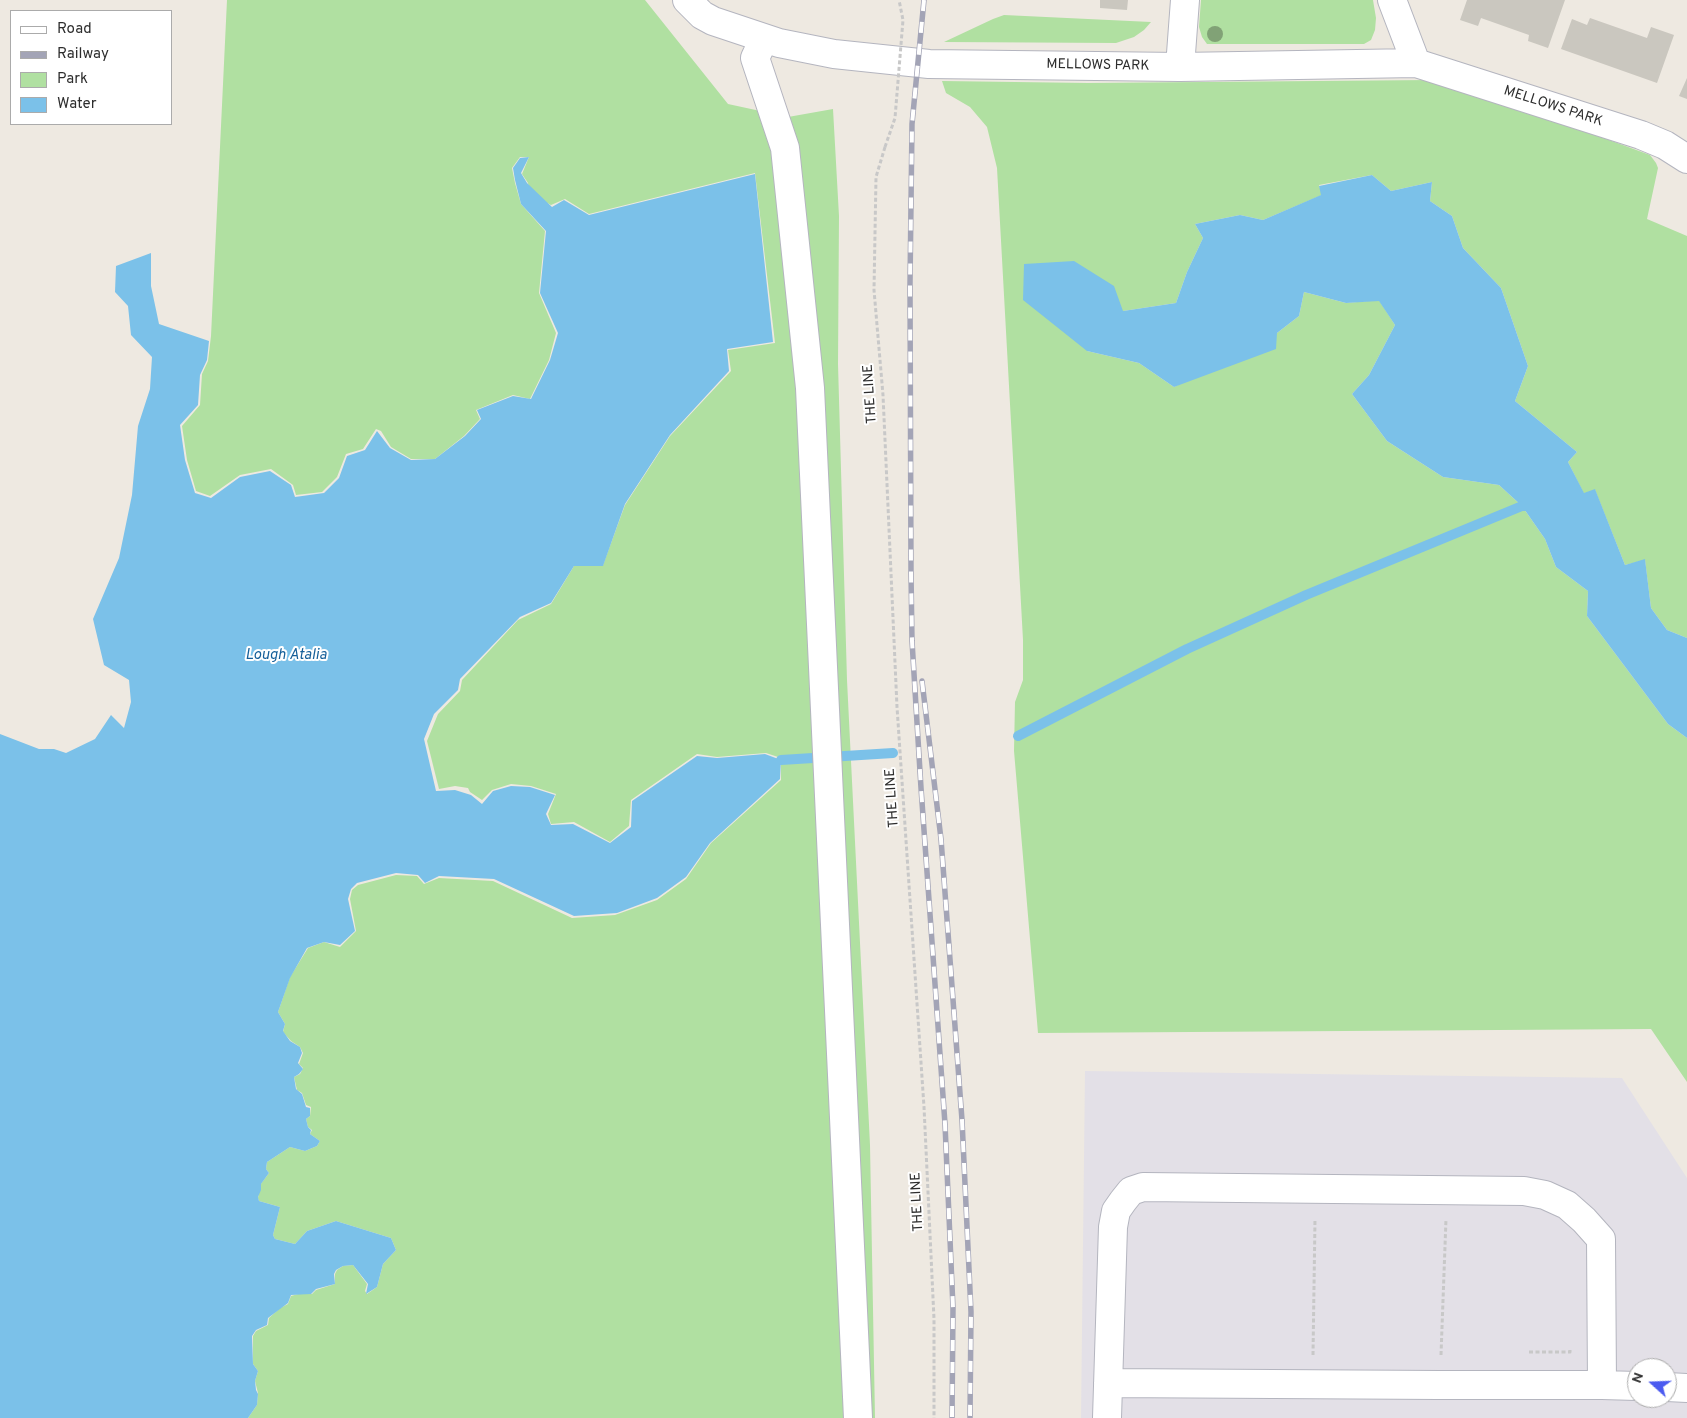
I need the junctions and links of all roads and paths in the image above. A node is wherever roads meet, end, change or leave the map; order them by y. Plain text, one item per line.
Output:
1 (687, 0) edge
2 (899, 0) edge
3 (1185, 0) edge
4 (1392, 0) edge
5 (764, 39) junction
6 (1416, 63) junction
7 (1180, 67) junction
8 (1687, 159) edge
9 (1316, 1189) junction
10 (1447, 1190) junction
11 (1570, 1342) dead end
12 (1520, 1352) dead end
13 (1451, 1353) dead end
14 (1441, 1354) junction
15 (1108, 1383) junction
16 (1312, 1385) junction
17 (1439, 1385) junction
18 (1602, 1385) junction
19 (1627, 1386) edge
20 (858, 1418) edge
21 (934, 1418) edge
22 (1107, 1418) edge

1 - 5 street, MELLOWS PARK
2 - 21 path, THE LINE, bridge
3 - 7 street
4 - 6 street
5 - 7 street, MELLOWS PARK
5 - 20 street
6 - 7 street, MELLOWS PARK
6 - 8 street, MELLOWS PARK
9 - 10 street
9 - 15 street
9 - 16 path
10 - 14 path
10 - 18 street
11 - 12 path
13 - 14 path
14 - 17 path
15 - 16 street
15 - 22 street
16 - 17 street
17 - 18 street
18 - 19 street

